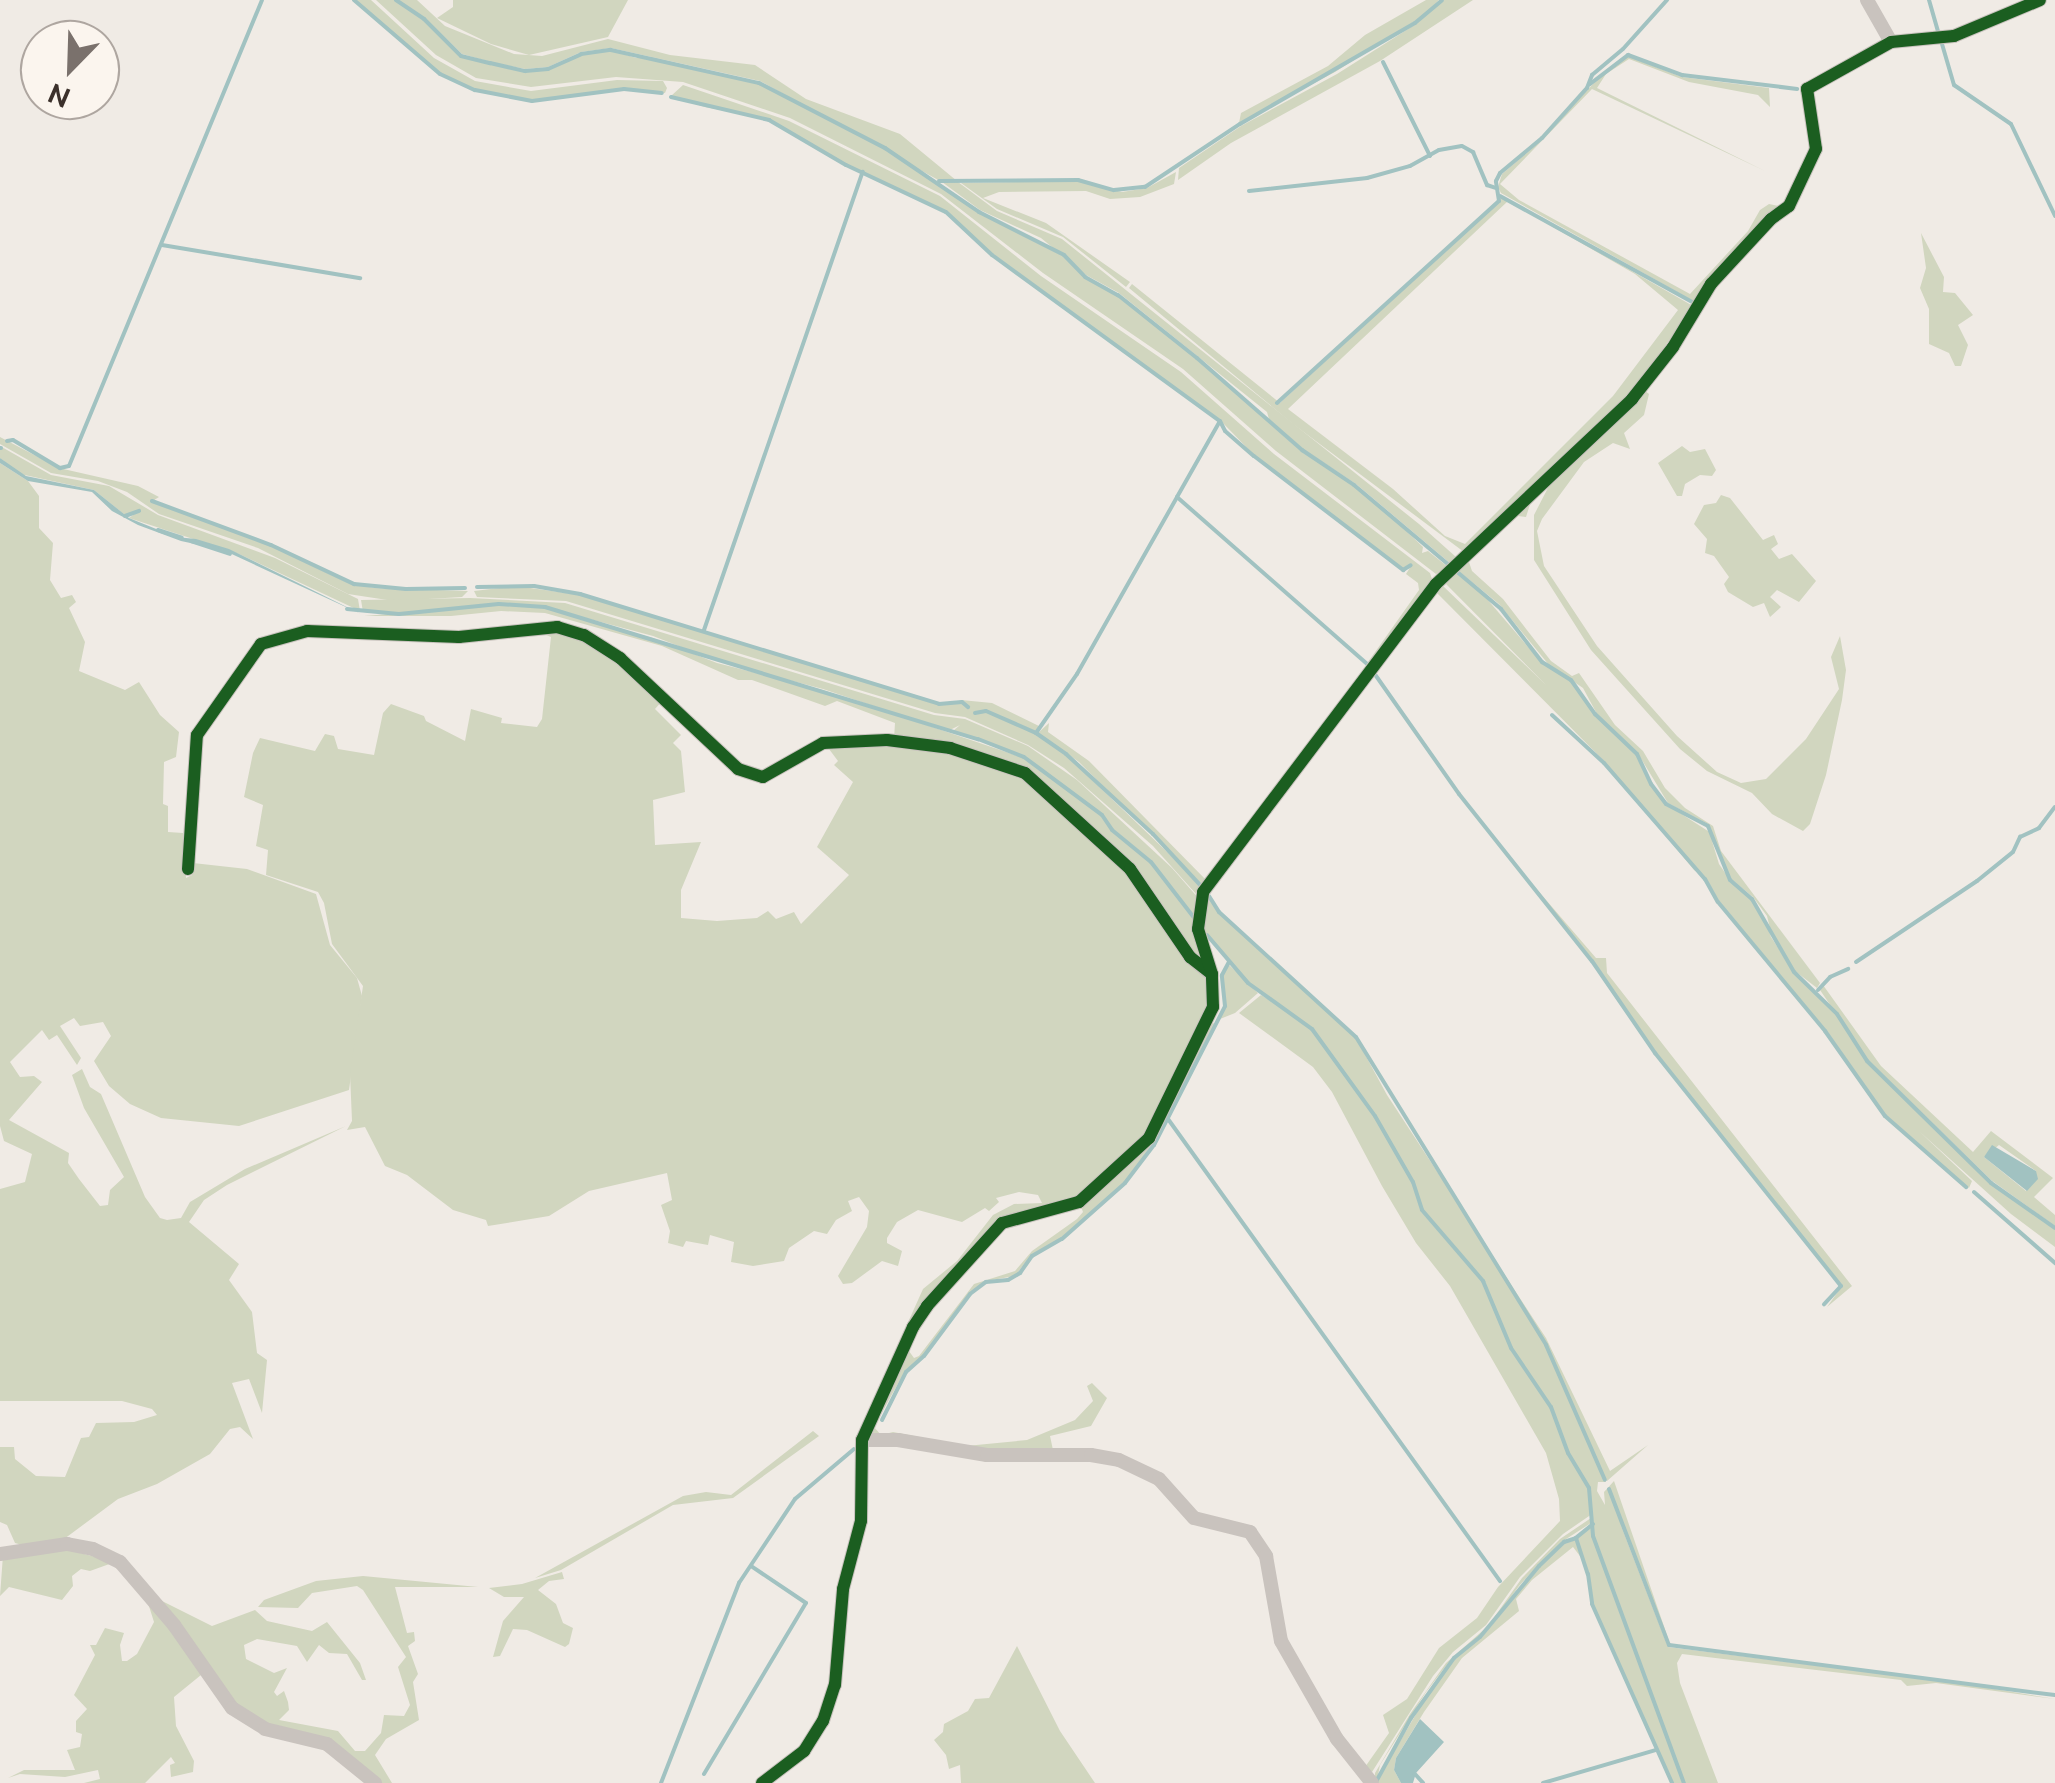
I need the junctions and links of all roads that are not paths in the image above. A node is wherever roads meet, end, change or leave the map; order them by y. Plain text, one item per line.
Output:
1 (1866, 0) edge
2 (2040, 0) edge
3 (1891, 42) junction
4 (188, 869) dead end
5 (1212, 974) junction
6 (862, 1440) junction
7 (0, 1554) edge
8 (375, 1783) edge
9 (762, 1783) edge
10 (1372, 1783) edge

1 - 3 street
2 - 3 street
3 - 5 street
4 - 5 street
5 - 6 street
6 - 9 street
6 - 10 street
7 - 8 street

